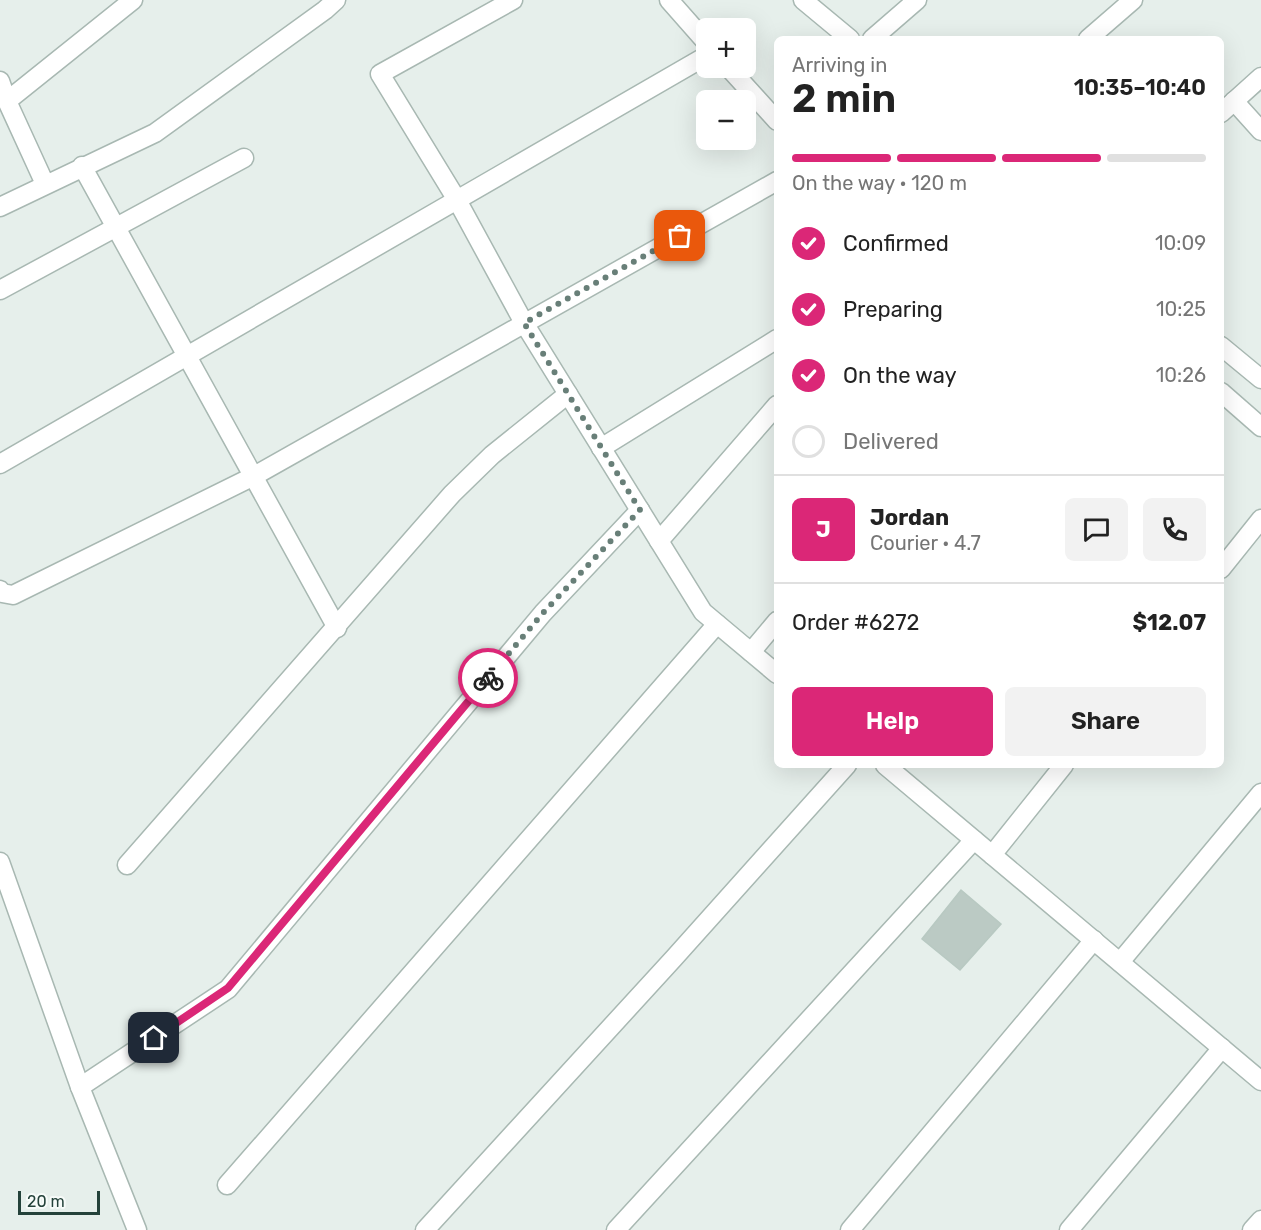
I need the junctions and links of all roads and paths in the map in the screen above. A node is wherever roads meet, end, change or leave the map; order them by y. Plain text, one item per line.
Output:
1 (133, 0) edge
2 (336, 0) edge
3 (513, 0) edge
4 (669, 0) edge
5 (803, 0) edge
6 (917, 0) edge
7 (1133, 0) edge
8 (696, 31) edge
9 (846, 36) edge
10 (875, 36) edge
11 (1091, 36) edge
12 (696, 62) edge
13 (1261, 77) edge
14 (738, 78) edge
15 (0, 81) edge
16 (7, 101) junction
17 (1227, 107) edge
18 (774, 118) edge
19 (1261, 131) edge
20 (244, 158) dead end
21 (82, 166) junction
22 (774, 183) edge
23 (45, 184) junction
24 (457, 200) junction
25 (0, 207) edge
26 (117, 228) junction
27 (0, 290) edge
28 (524, 323) junction
29 (774, 341) edge
30 (1224, 349) edge
31 (187, 355) junction
32 (1261, 380) edge
33 (568, 394) junction
34 (1224, 395) edge
35 (774, 408) edge
36 (1261, 427) edge
37 (601, 448) junction
38 (0, 464) edge
39 (254, 476) junction
40 (640, 510) junction
41 (1261, 519) edge
42 (659, 541) junction
43 (1224, 565) edge
44 (0, 590) edge
45 (717, 624) junction
46 (774, 625) edge
47 (337, 628) junction
48 (751, 652) junction
49 (774, 671) edge
50 (844, 768) edge
51 (889, 768) edge
52 (1062, 768) edge
53 (1261, 793) edge
54 (974, 840) junction
55 (992, 855) junction
56 (0, 862) edge
57 (127, 865) dead end
58 (1094, 940) junction
59 (1120, 962) junction
60 (1222, 1048) junction
61 (1261, 1081) edge
62 (80, 1087) junction
63 (227, 1185) dead end
64 (1261, 1220) edge
65 (137, 1230) edge
66 (425, 1230) edge
67 (616, 1230) edge
68 (850, 1230) edge
69 (1069, 1230) edge
70 (1252, 1230) edge

1 - 16 street
2 - 21 street
3 - 24 street
4 - 8 street
5 - 9 street
6 - 10 street
7 - 11 street
12 - 24 street
13 - 17 street
14 - 18 street
15 - 16 street
16 - 23 street
17 - 19 street
20 - 26 street
21 - 23 street
21 - 26 street
22 - 28 street
23 - 25 street
24 - 28 street
24 - 31 street
26 - 27 street
26 - 31 street
28 - 33 street
28 - 39 street
29 - 37 street
30 - 32 street
31 - 38 street
31 - 39 street
33 - 37 street
33 - 47 street
34 - 36 street
35 - 42 street
37 - 40 street
39 - 44 street
39 - 47 street
40 - 42 street
40 - 62 street
41 - 43 street
42 - 45 street
45 - 48 street
45 - 63 street
46 - 48 street
47 - 57 street
48 - 49 street
50 - 66 street
51 - 54 street
52 - 55 street
53 - 59 street
54 - 55 street
54 - 67 street
55 - 58 street
56 - 62 street
58 - 59 street
58 - 68 street
59 - 60 street
60 - 61 street
60 - 69 street
62 - 65 street
64 - 70 street

